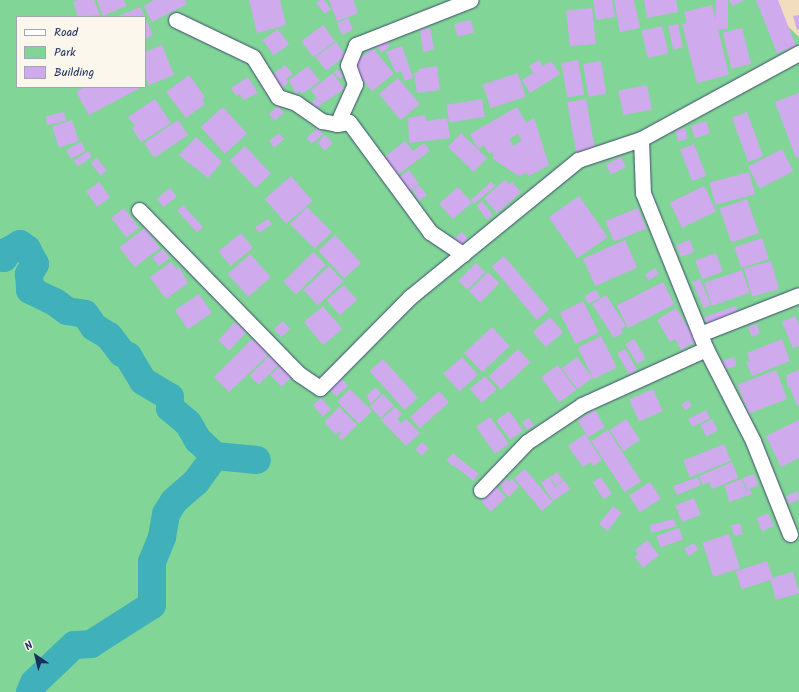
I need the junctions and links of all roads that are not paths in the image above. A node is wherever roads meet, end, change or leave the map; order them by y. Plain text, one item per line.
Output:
1 (470, 0) edge
2 (176, 20) dead end
3 (799, 53) edge
4 (336, 124) junction
5 (641, 139) junction
6 (138, 210) dead end
7 (463, 254) junction
8 (799, 295) edge
9 (700, 334) junction
10 (706, 350) junction
11 (481, 490) dead end
12 (790, 534) dead end

1 - 4 street
2 - 4 street
3 - 5 street
4 - 7 street
5 - 7 street
5 - 9 street
6 - 7 street
8 - 9 street
9 - 10 street
10 - 11 street
10 - 12 street

